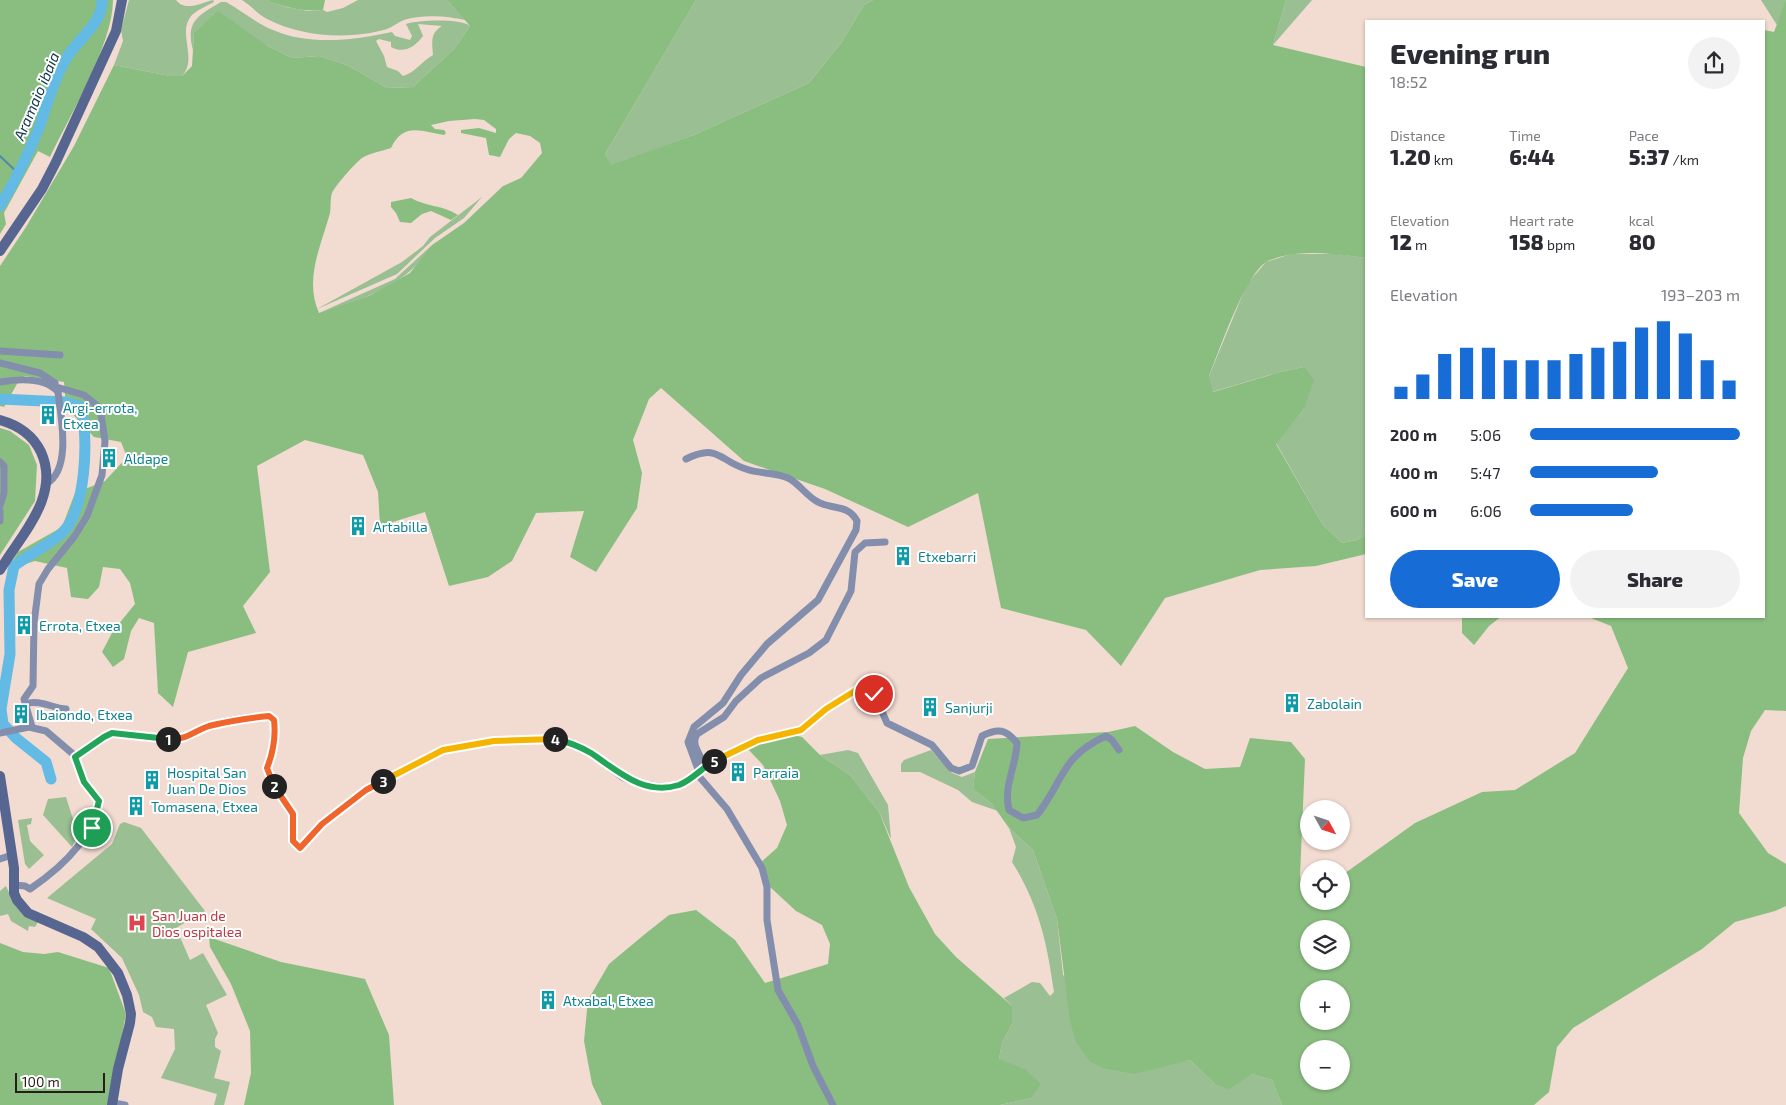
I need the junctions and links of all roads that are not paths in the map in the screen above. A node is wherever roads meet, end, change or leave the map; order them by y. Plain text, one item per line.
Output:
1 (122, 0) edge
2 (0, 251) edge
3 (0, 351) edge
4 (60, 355) dead end
5 (0, 362) edge
6 (0, 382) edge
7 (53, 386) junction
8 (0, 420) edge
9 (686, 459) dead end
10 (0, 462) edge
11 (46, 484) junction
12 (0, 506) edge
13 (0, 511) edge
14 (0, 521) edge
15 (885, 542) dead end
16 (0, 570) edge
17 (25, 701) junction
18 (66, 710) dead end
19 (32, 727) junction
20 (2, 733) edge
21 (1119, 750) dead end
22 (75, 757) junction
23 (699, 772) junction
24 (0, 776) edge
25 (12, 855) junction
26 (0, 859) edge
27 (14, 885) junction
28 (112, 1104) edge
29 (125, 1105) edge
30 (833, 1105) edge

1 - 2 main road
3 - 4 street
5 - 7 street
6 - 7 street
7 - 11 street
7 - 17 street
8 - 11 main road
9 - 23 street
10 - 12 street
11 - 16 main road
13 - 14 street
15 - 23 street
17 - 18 street
17 - 19 street
19 - 20 street
19 - 22 street
21 - 23 street
22 - 23 street
22 - 27 street
23 - 30 street
24 - 25 main road
25 - 26 street
25 - 27 main road
27 - 28 main road
28 - 29 street

